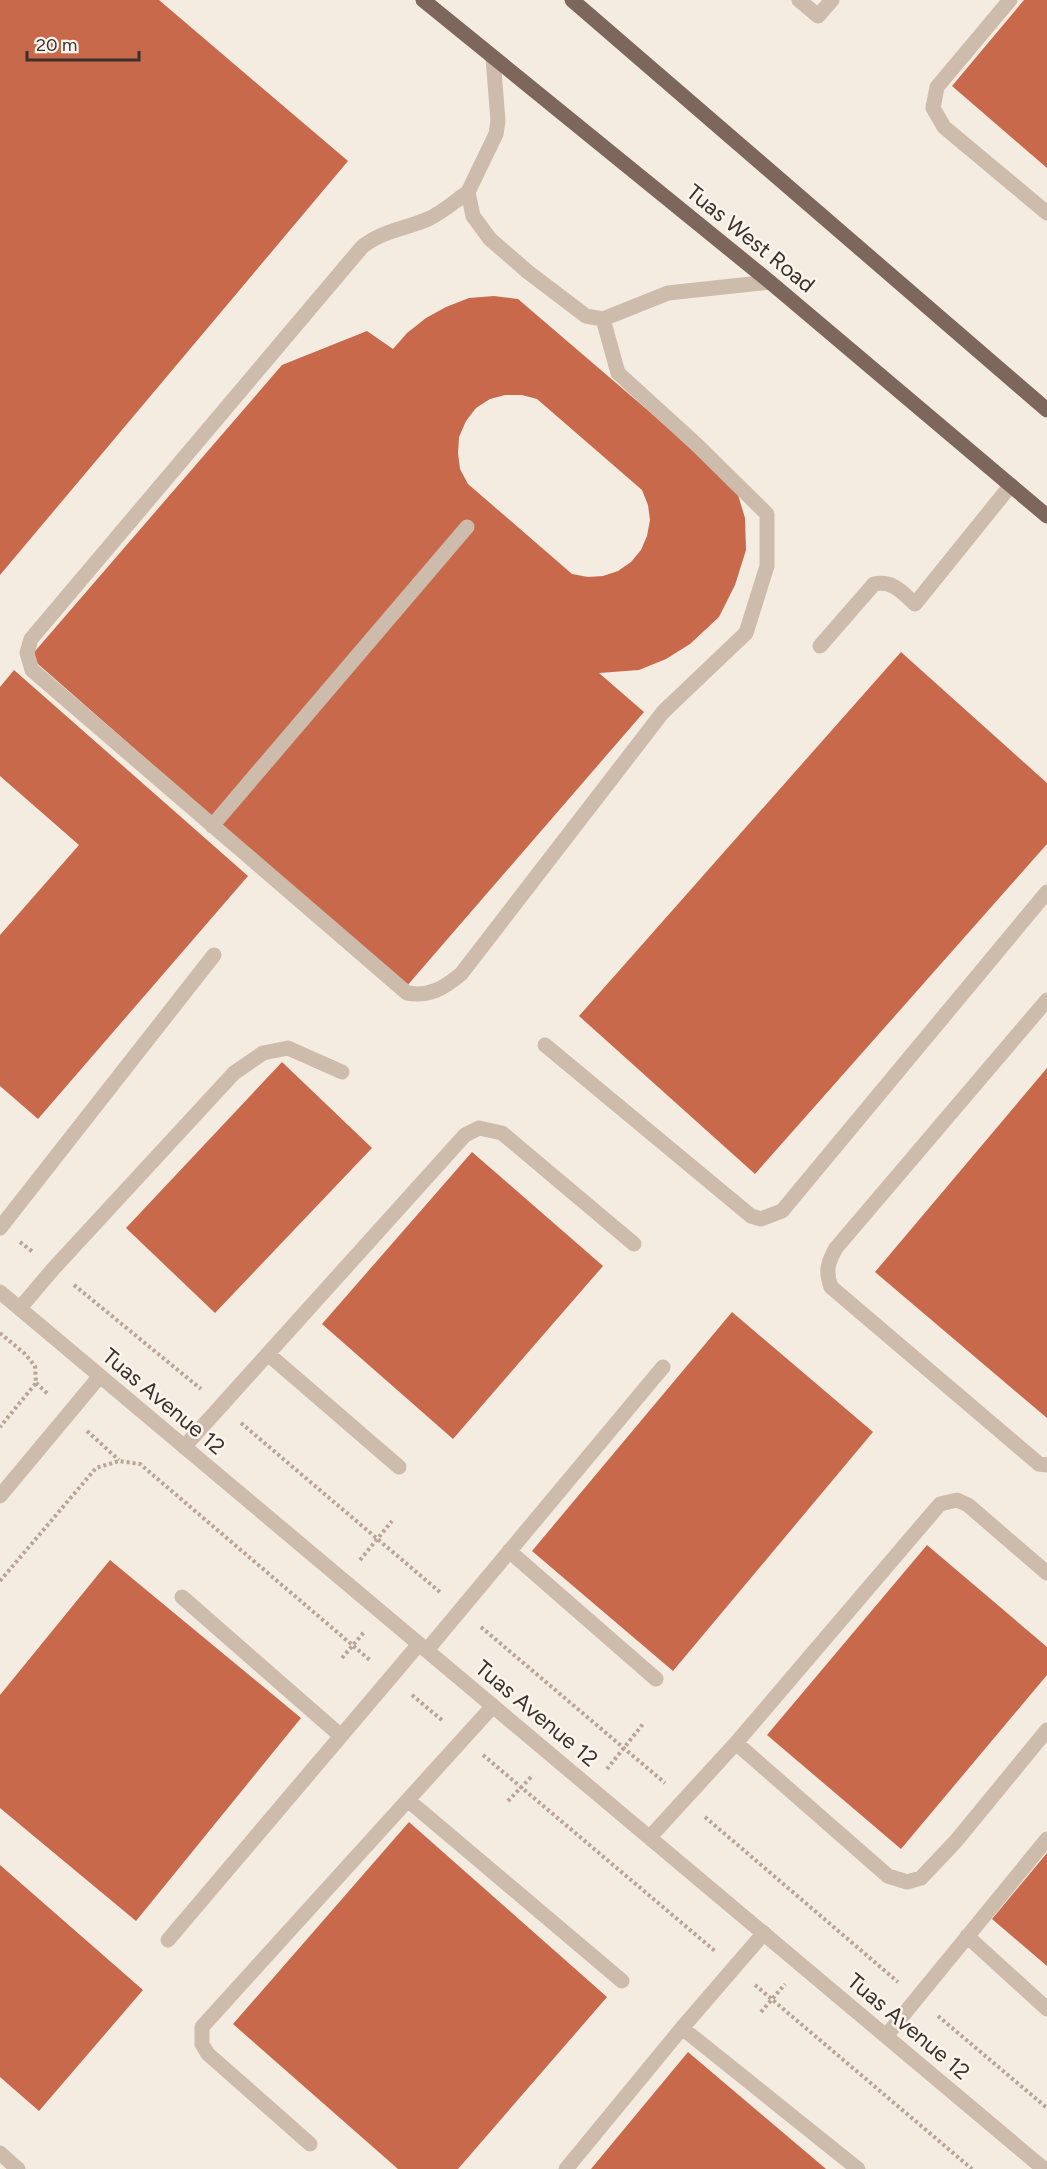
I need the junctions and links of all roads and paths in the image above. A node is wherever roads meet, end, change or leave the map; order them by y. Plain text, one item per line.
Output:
1 (423, 0) edge
2 (572, 0) edge
3 (799, 0) edge
4 (832, 0) edge
5 (1010, 0) edge
6 (493, 58) junction
7 (468, 192) junction
8 (1047, 213) edge
9 (770, 282) junction
10 (603, 319) junction
11 (1047, 410) edge
12 (1011, 485) junction
13 (1047, 516) edge
14 (467, 527) dead end
15 (820, 646) dead end
16 (212, 826) junction
17 (1047, 892) edge
18 (214, 955) dead end
19 (1047, 1000) edge
20 (545, 1046) dead end
21 (342, 1072) dead end
22 (0, 1227) edge
23 (634, 1244) dead end
24 (54, 1268) junction
25 (0, 1292) edge
26 (20, 1308) junction
27 (0, 1333) edge
28 (268, 1354) junction
29 (663, 1366) dead end
30 (100, 1376) junction
31 (221, 1405) junction
32 (0, 1427) edge
33 (184, 1447) junction
34 (1047, 1465) edge
35 (399, 1467) dead end
36 (0, 1496) edge
37 (392, 1521) dead end
38 (378, 1539) junction
39 (509, 1551) junction
40 (1047, 1573) edge
41 (0, 1581) edge
42 (344, 1581) junction
43 (182, 1597) dead end
44 (460, 1610) junction
45 (381, 1612) junction
46 (352, 1645) junction
47 (423, 1647) junction
48 (342, 1658) dead end
49 (391, 1677) junction
50 (657, 1678) dead end
51 (494, 1706) junction
52 (643, 1724) dead end
53 (1047, 1730) edge
54 (340, 1736) junction
55 (464, 1739) junction
56 (736, 1743) junction
57 (624, 1748) junction
58 (552, 1755) junction
59 (521, 1787) junction
60 (591, 1788) junction
61 (685, 1799) junction
62 (508, 1801) dead end
63 (408, 1802) junction
64 (650, 1838) junction
65 (1047, 1839) edge
66 (764, 1933) junction
67 (967, 1936) junction
68 (168, 1940) dead end
69 (801, 1966) junction
70 (734, 1967) junction
71 (622, 1981) dead end
72 (916, 1998) junction
73 (772, 2000) junction
74 (1047, 2009) edge
75 (761, 2012) dead end
76 (682, 2028) junction
77 (886, 2036) junction
78 (1047, 2108) edge
79 (310, 2144) dead end
80 (0, 2153) edge
81 (1040, 2168) edge
82 (18, 2169) edge
83 (567, 2169) edge
84 (858, 2169) edge
85 (972, 2169) edge

1 - 6 main road, Tuas West Road
2 - 11 main road
3 - 4 street
5 - 8 street
6 - 7 street
6 - 9 main road, Tuas West Road
7 - 10 street
7 - 16 street
9 - 10 street
9 - 12 main road, Tuas West Road
10 - 16 street
12 - 13 main road, Tuas West Road
12 - 15 street
14 - 16 street
17 - 20 street
18 - 22 street
19 - 34 street
21 - 24 street
22 - 24 path
23 - 28 street
24 - 26 street
24 - 31 path
25 - 26 street, Tuas Avenue 12
26 - 30 street, Tuas Avenue 12
27 - 32 path
28 - 31 street
28 - 35 street
29 - 39 street
30 - 33 street, Tuas Avenue 12
30 - 36 street
31 - 33 street
31 - 38 path
33 - 42 street, Tuas Avenue 12
37 - 38 path
38 - 42 path
38 - 44 path
39 - 44 street
39 - 50 street
40 - 56 street
41 - 46 path
42 - 45 street, Tuas Avenue 12
43 - 54 street
44 - 47 street
44 - 57 path
45 - 46 path
45 - 47 street, Tuas Avenue 12
46 - 48 path
46 - 49 path
47 - 49 street
47 - 51 street, Tuas Avenue 12
49 - 54 street
49 - 55 path
51 - 55 street
51 - 58 street, Tuas Avenue 12
52 - 57 path
53 - 56 street
54 - 68 street
55 - 59 path
55 - 63 street
56 - 61 street
57 - 60 path
57 - 61 path
58 - 59 path
58 - 60 street, Tuas Avenue 12
59 - 62 path
59 - 70 path
60 - 64 street, Tuas Avenue 12
61 - 64 street
61 - 72 path
63 - 71 street
63 - 79 street
64 - 66 street, Tuas Avenue 12
65 - 67 street
66 - 69 street, Tuas Avenue 12
66 - 70 street
67 - 72 street
67 - 74 street
69 - 73 path
69 - 77 street, Tuas Avenue 12
70 - 73 path
70 - 76 street
72 - 77 street
72 - 78 path
73 - 75 path
73 - 85 path
76 - 83 street
76 - 84 street
77 - 81 street, Tuas Avenue 12
80 - 82 street

